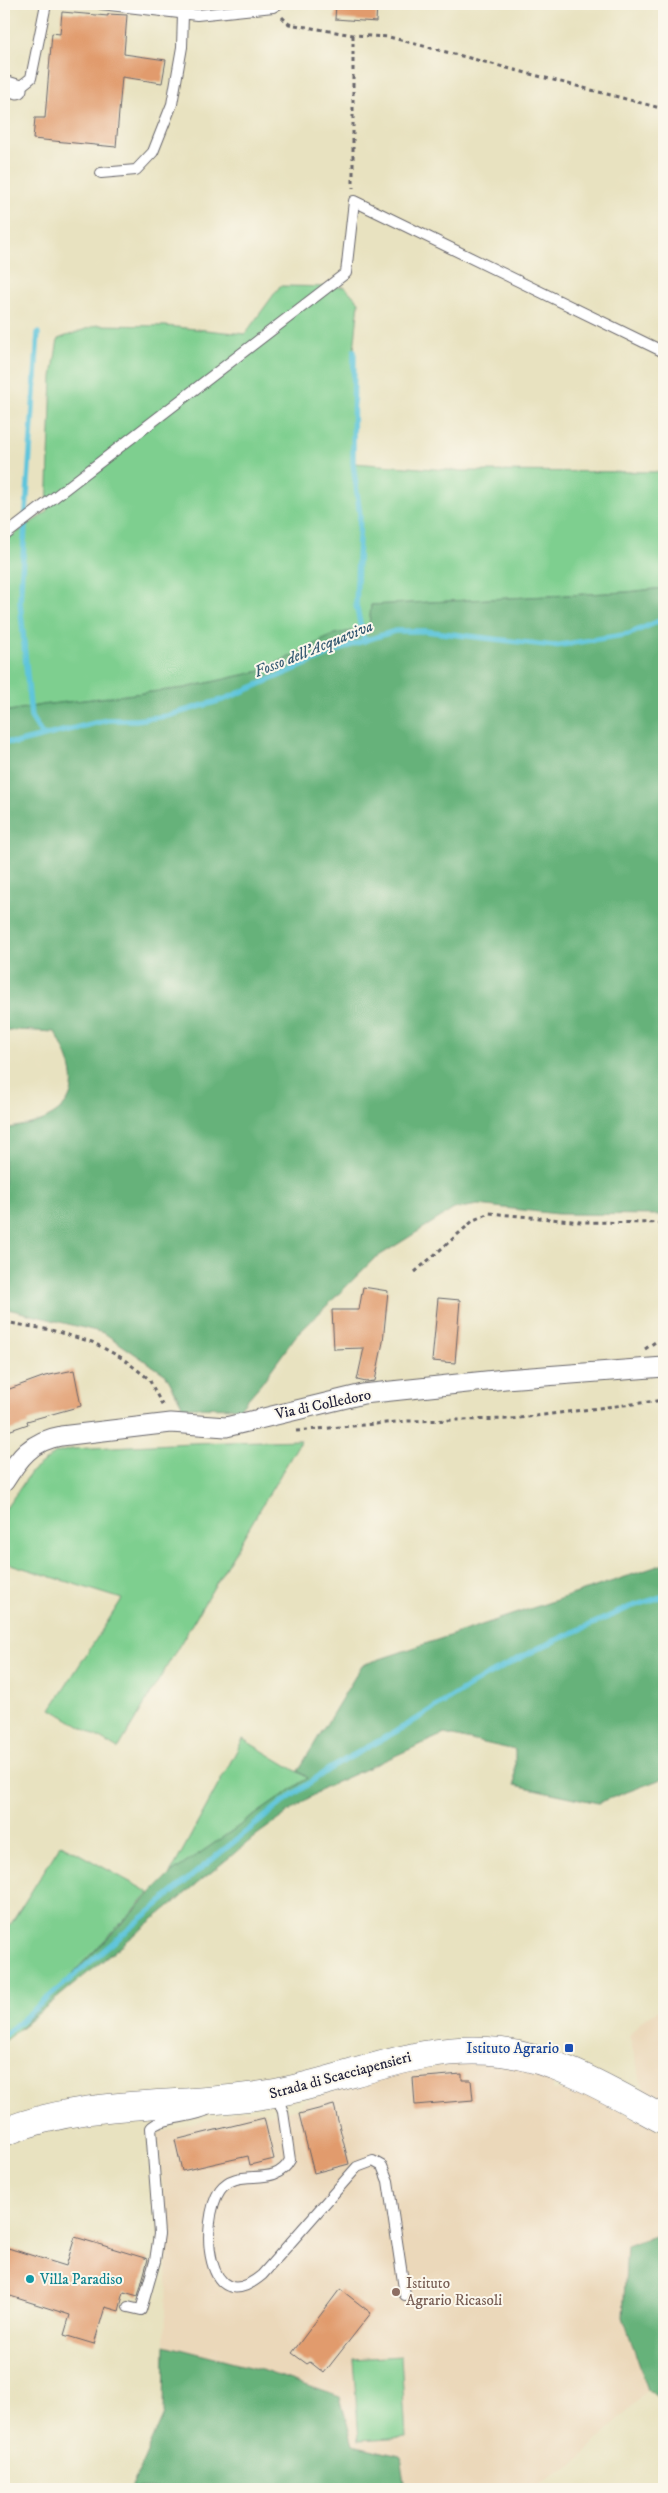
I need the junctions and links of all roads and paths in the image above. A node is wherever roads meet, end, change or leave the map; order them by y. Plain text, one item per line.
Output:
1 (46, 4) edge
2 (101, 4) edge
3 (276, 6) edge
4 (183, 14) junction
5 (353, 35) junction
6 (10, 87) edge
7 (664, 109) edge
8 (101, 173) dead end
9 (354, 201) junction
10 (664, 352) edge
11 (4, 536) edge
12 (664, 1223) edge
13 (415, 1272) dead end
14 (4, 1322) edge
15 (664, 1367) edge
16 (664, 1400) edge
17 (171, 1423) junction
18 (289, 1432) dead end
19 (4, 1482) edge
20 (276, 2093) junction
21 (225, 2099) junction
22 (664, 2120) edge
23 (7, 2127) edge
24 (404, 2294) dead end
25 (128, 2307) dead end

1 - 6 lane
2 - 4 lane
3 - 4 lane
3 - 5 path
4 - 8 lane
5 - 7 path
5 - 9 path
9 - 10 lane
9 - 11 lane
12 - 13 path
14 - 17 path
15 - 17 street, Via di Colledoro
16 - 18 path
17 - 19 street, Via di Colledoro
20 - 21 street, Strada di Scacciapensieri
20 - 22 street, Strada di Scacciapensieri
20 - 24 lane
21 - 23 street, Strada di Scacciapensieri
21 - 25 lane

